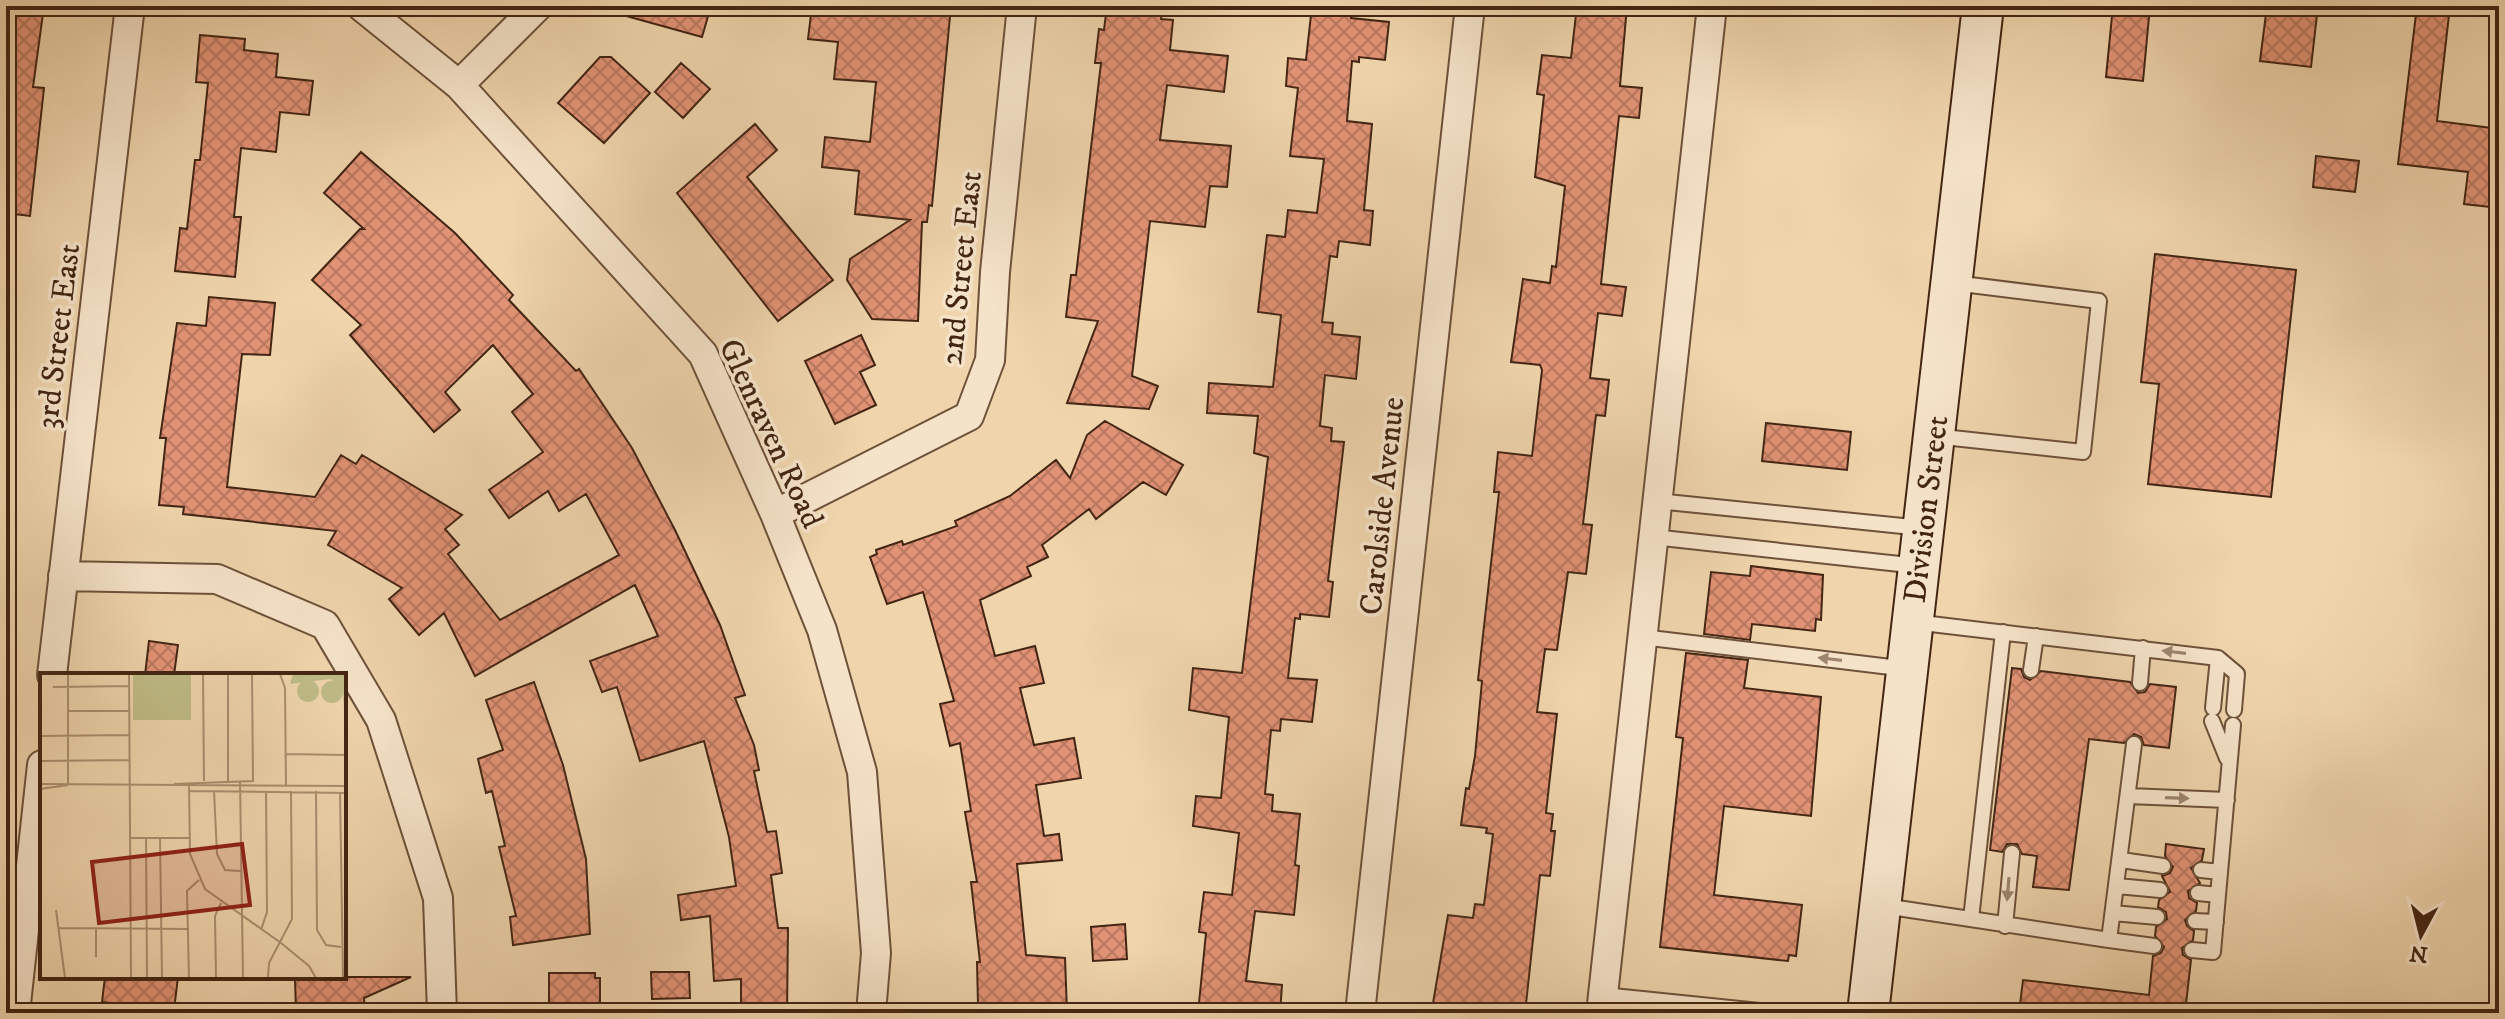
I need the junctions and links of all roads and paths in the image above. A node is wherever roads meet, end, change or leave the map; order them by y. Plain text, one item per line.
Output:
1 (130, 6) edge
2 (361, 6) edge
3 (538, 6) edge
4 (1022, 6) edge
5 (1470, 6) edge
6 (1712, 6) edge
7 (1983, 6) edge
8 (459, 85) junction
9 (1951, 283) junction
10 (1934, 436) junction
11 (1657, 501) junction
12 (775, 514) junction
13 (1653, 537) junction
14 (1920, 547) junction
15 (63, 576) junction
16 (1912, 622) junction
17 (2003, 632) junction
18 (2036, 636) junction
19 (1642, 637) junction
20 (2143, 648) junction
21 (2218, 658) junction
22 (1907, 669) junction
23 (2031, 670) dead end
24 (52, 673) edge
25 (2140, 683) dead end
26 (2134, 744) dead end
27 (2229, 762) junction
28 (40, 783) edge
29 (2128, 796) junction
30 (2227, 800) junction
31 (2012, 853) dead end
32 (2121, 860) junction
33 (2163, 866) dead end
34 (2201, 870) dead end
35 (2220, 872) junction
36 (2117, 886) junction
37 (2160, 890) dead end
38 (2198, 893) dead end
39 (2218, 895) junction
40 (1880, 906) junction
41 (2113, 913) junction
42 (2157, 917) dead end
43 (1971, 919) junction
44 (2195, 921) dead end
45 (2216, 922) junction
46 (2005, 926) junction
47 (2109, 940) junction
48 (2154, 946) dead end
49 (2192, 950) dead end
50 (1602, 1004) edge
51 (15, 1013) edge
52 (442, 1013) edge
53 (871, 1013) edge
54 (1360, 1013) edge
55 (1780, 1013) edge
56 (1868, 1013) edge

1 - 15 street, 3rd Street East
2 - 8 street, Glenraven Road
3 - 8 street
4 - 12 street, 2nd Street East
5 - 54 street, Carolside Avenue
6 - 11 street
7 - 9 main road, Division Street
8 - 12 street, Glenraven Road
9 - 10 main road, Division Street
9 - 10 lane
10 - 14 main road, Division Street
11 - 13 street
11 - 14 lane
12 - 53 street, Glenraven Road
13 - 14 lane
13 - 19 street
14 - 16 main road, Division Street
15 - 24 street, 3rd Street East
15 - 52 street
16 - 17 lane
16 - 22 main road, Division Street
17 - 18 lane
17 - 43 lane
18 - 20 lane
18 - 23 lane
22 -> 19 lane
19 - 50 street
21 -> 20 lane
20 - 25 lane
21 - 27 lane
21 - 27 lane
22 - 40 main road, Division Street
26 - 29 lane
27 - 30 lane
28 - 51 street
29 -> 30 lane
29 - 32 lane
30 - 35 lane
31 -> 46 lane
32 - 33 lane
32 - 36 lane
34 - 35 lane
35 - 39 lane
36 - 37 lane
36 - 41 lane
38 - 39 lane
39 - 45 lane
40 - 43 lane
40 - 56 main road, Division Street
41 - 42 lane
41 - 47 lane
43 - 46 lane
44 - 45 lane
45 - 49 lane
46 - 47 lane
47 - 48 lane
50 - 55 lane

